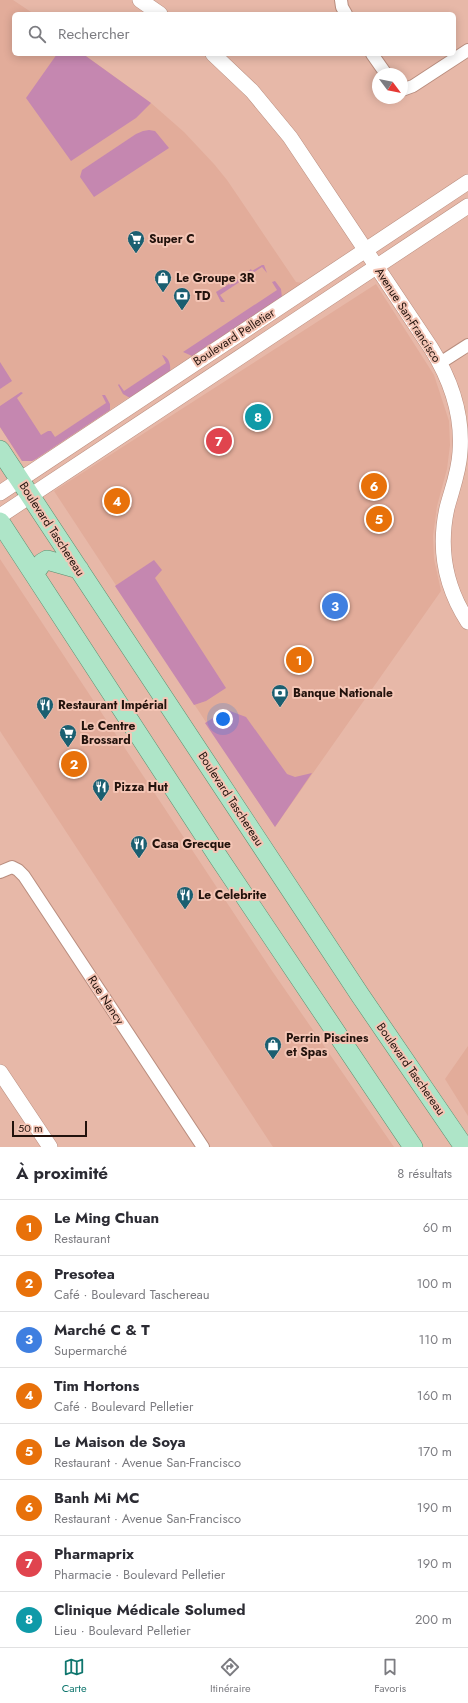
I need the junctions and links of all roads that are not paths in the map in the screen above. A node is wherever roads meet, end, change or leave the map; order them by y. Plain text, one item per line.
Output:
1 (140, 0) edge
2 (341, 0) edge
3 (158, 8) edge
4 (345, 12) edge
5 (468, 50) edge
6 (215, 56) edge
7 (373, 56) edge
8 (382, 68) edge
9 (408, 88) edge
10 (468, 182) edge
11 (468, 206) edge
12 (365, 250) junction
13 (377, 266) junction
14 (256, 322) junction
15 (267, 339) junction
16 (468, 345) edge
17 (440, 363) junction
18 (123, 410) junction
19 (134, 428) junction
20 (0, 450) edge
21 (20, 479) junction
22 (0, 492) edge
23 (30, 495) junction
24 (0, 516) edge
25 (0, 522) edge
26 (79, 569) junction
27 (34, 574) junction
28 (468, 622) edge
29 (0, 872) edge
30 (0, 1072) edge
31 (50, 1147) edge
32 (203, 1147) edge
33 (413, 1147) edge
34 (464, 1147) edge

1 - 3 street
2 - 4 street
5 - 9 street
6 - 12 street, Avenue San-Francisco
7 - 8 street
10 - 12 street, Boulevard Pelletier
11 - 13 street, Boulevard Pelletier
12 - 13 street, Avenue San-Francisco
12 - 14 street, Boulevard Pelletier
13 - 15 street, Boulevard Pelletier
13 - 17 street, Avenue San-Francisco
14 - 15 street
14 - 18 street, Boulevard Pelletier
15 - 19 street, Boulevard Pelletier
16 - 17 street
17 - 28 street, Avenue San-Francisco
18 - 19 street
18 - 21 street, Boulevard Pelletier
19 - 23 street, Boulevard Pelletier
20 - 21 main road, Boulevard Taschereau
21 - 22 street, Boulevard Pelletier
21 - 23 main road, Boulevard Taschereau
23 - 24 street, Boulevard Pelletier
23 - 26 main road, Boulevard Taschereau
25 - 27 main road
26 - 27 main road
26 - 34 main road, Boulevard Taschereau
27 - 33 main road
29 - 32 street, Rue Nancy
30 - 31 street

